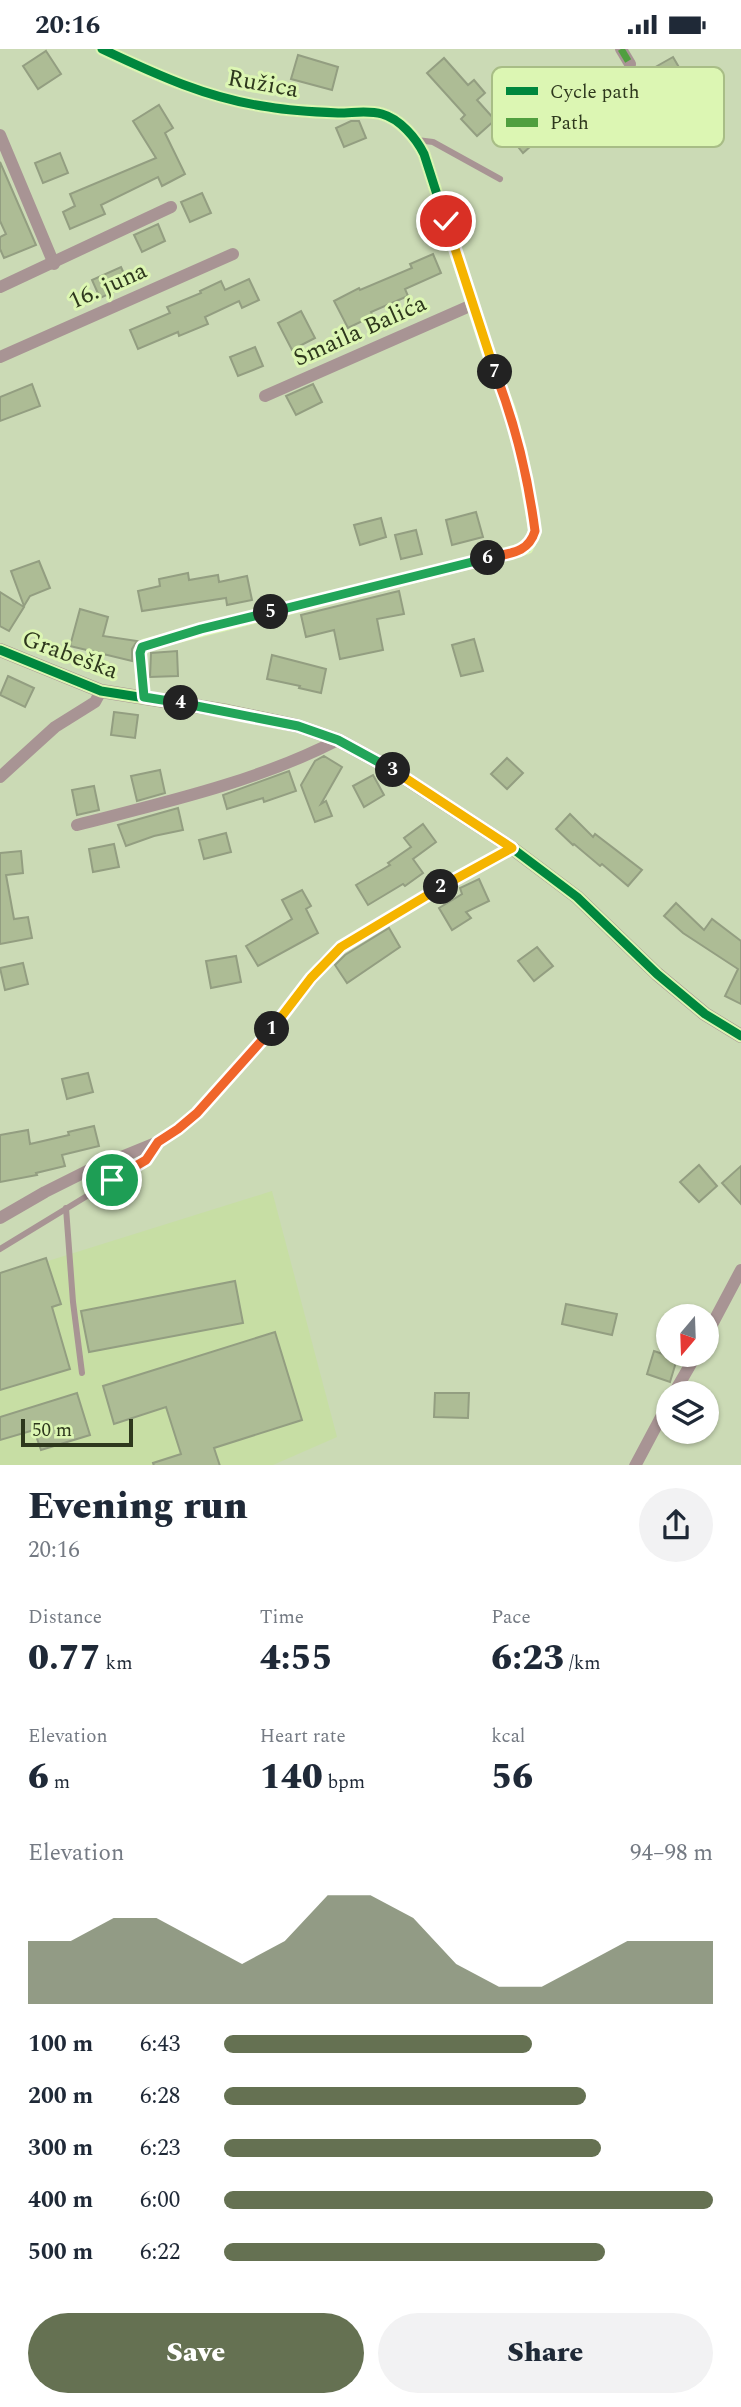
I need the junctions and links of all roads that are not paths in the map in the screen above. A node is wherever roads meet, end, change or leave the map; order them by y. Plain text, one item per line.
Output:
1 (102, 49) edge
2 (621, 49) edge
3 (630, 64) dead end
4 (0, 135) edge
5 (417, 140) junction
6 (500, 179) dead end
7 (171, 207) dead end
8 (233, 254) dead end
9 (54, 264) junction
10 (0, 287) edge
11 (472, 305) junction
12 (0, 357) edge
13 (265, 396) dead end
14 (0, 650) edge
15 (101, 691) junction
16 (144, 697) junction
17 (338, 740) junction
18 (0, 776) edge
19 (77, 825) dead end
20 (512, 848) junction
21 (741, 1036) edge
22 (158, 1142) junction
23 (66, 1208) junction
24 (0, 1219) edge
25 (0, 1249) edge
26 (741, 1270) edge
27 (719, 1311) edge
28 (82, 1373) dead end
29 (656, 1426) edge
30 (635, 1465) edge

1 - 5 street, Ružica
2 - 3 street
4 - 9 street
5 - 6 lane
5 - 11 street
7 - 9 street
8 - 12 street, 16. juna
9 - 10 street
11 - 13 street, Smaila Balića
11 - 16 street
14 - 15 street, Grabeška
15 - 16 street, Grabeška
15 - 18 street
16 - 17 street, Grabeška
17 - 19 street
17 - 20 street, Grabeška
20 - 21 street, Grabeška
20 - 22 street
22 - 23 lane
22 - 24 street
23 - 25 lane
23 - 28 lane
26 - 27 street
29 - 30 street

